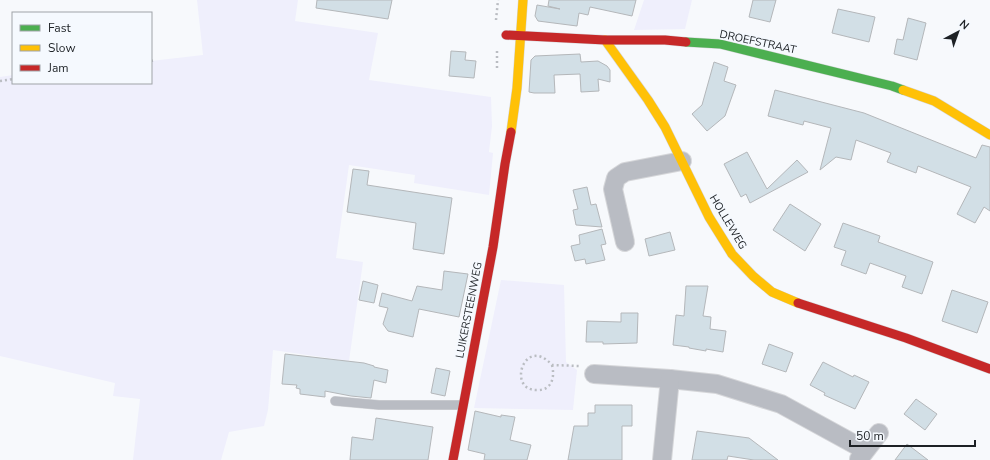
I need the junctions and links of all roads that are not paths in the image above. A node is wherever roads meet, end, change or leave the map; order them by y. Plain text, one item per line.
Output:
1 (523, 0) edge
2 (520, 35) junction
3 (605, 40) junction
4 (505, 44) dead end
5 (505, 106) dead end
6 (990, 135) edge
7 (682, 161) junction
8 (505, 164) junction
9 (625, 242) dead end
10 (990, 369) edge
11 (594, 374) road end
12 (670, 379) junction
13 (335, 401) dead end
14 (463, 405) junction
15 (879, 433) dead end
16 (862, 455) edge
17 (453, 460) edge
18 (662, 460) edge

1 - 2 street, LUIKERSTEENWEG
2 - 3 street, DROEFSTRAAT
2 - 4 street, DROEFSTRAAT
2 - 8 street, LUIKERSTEENWEG
3 - 6 street, DROEFSTRAAT
3 - 7 street, HOLLEWEG
5 - 8 street, LUIKERSTEENWEG
7 - 9 street
7 - 10 street, HOLLEWEG
8 - 14 street, LUIKERSTEENWEG
11 - 12 street
12 - 16 street
12 - 18 street
13 - 14 lane
14 - 17 street, LUIKERSTEENWEG
15 - 16 street

